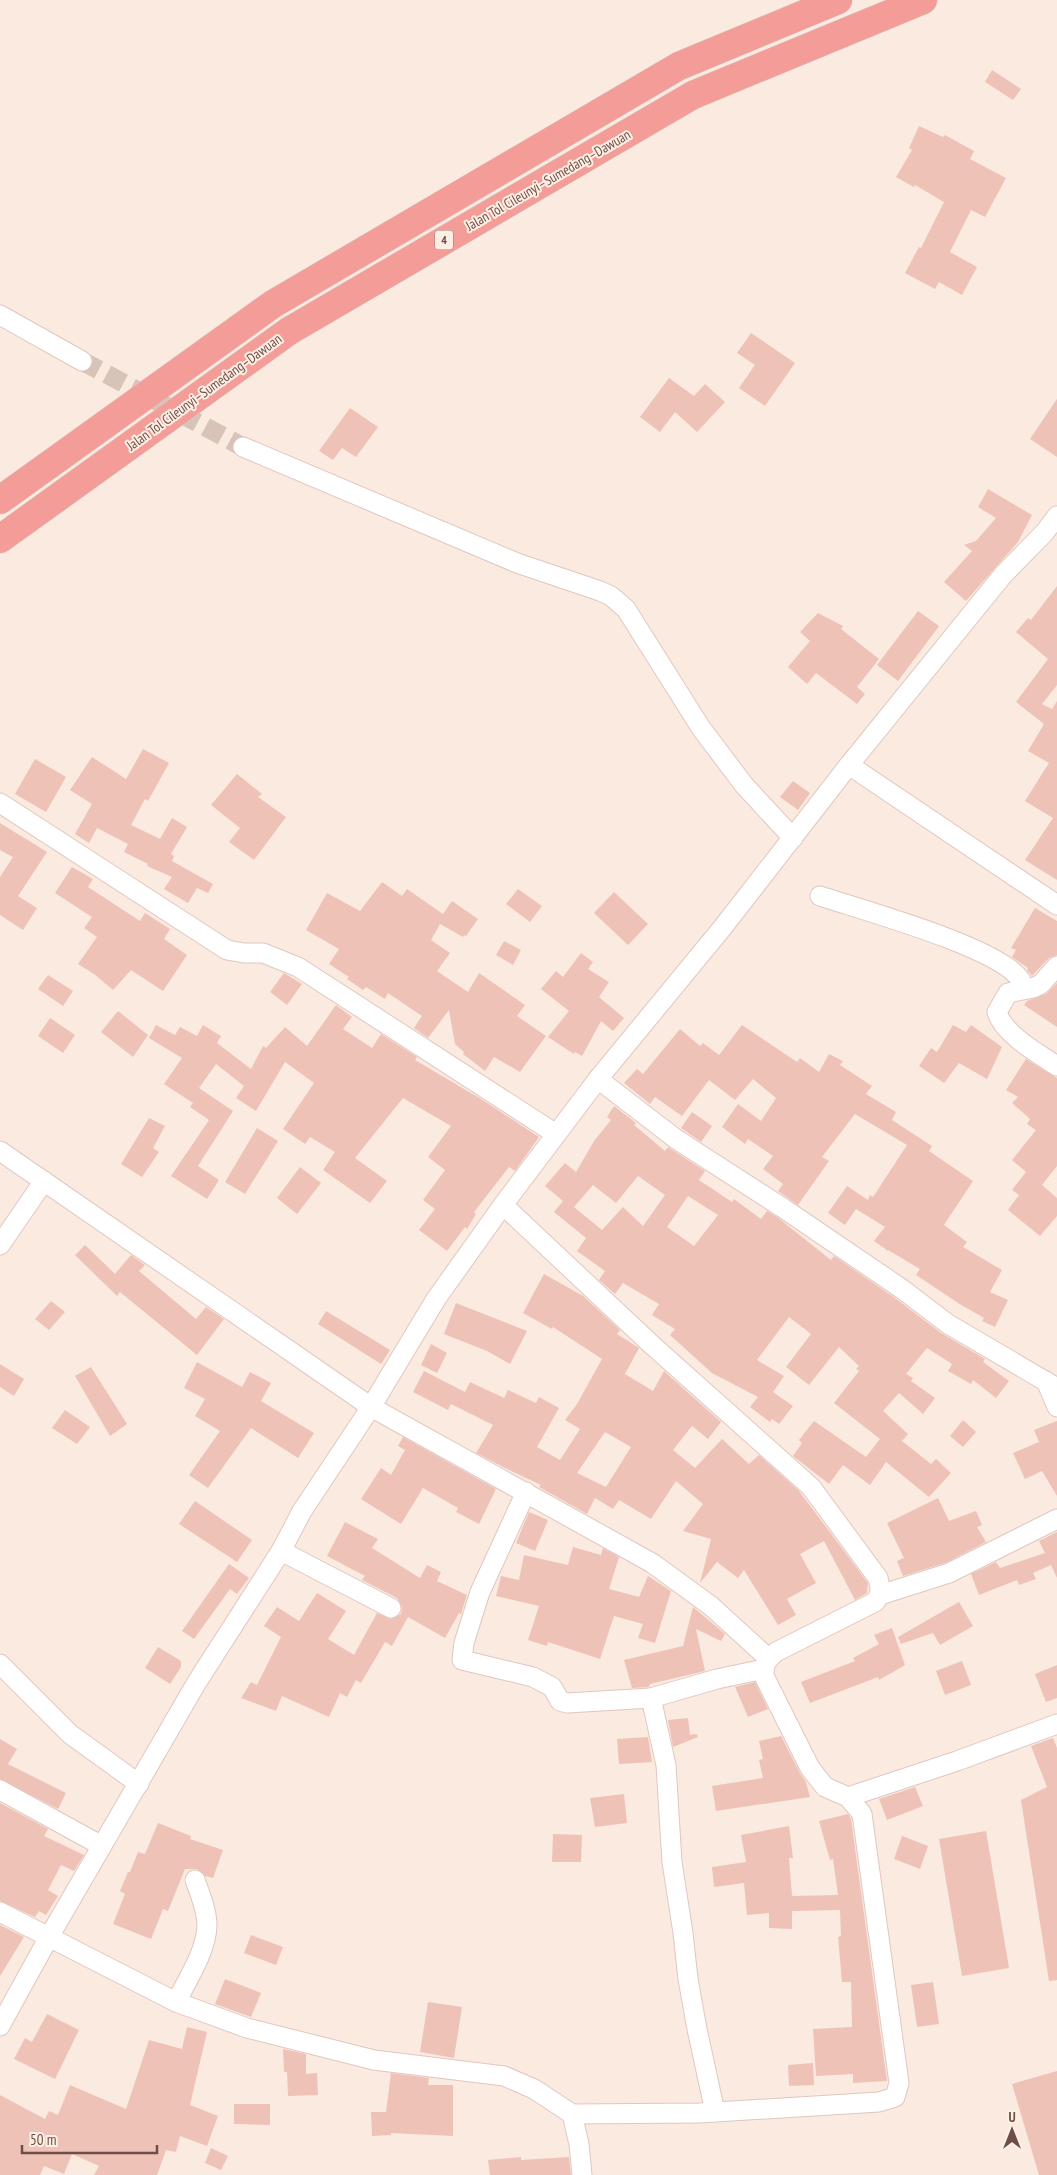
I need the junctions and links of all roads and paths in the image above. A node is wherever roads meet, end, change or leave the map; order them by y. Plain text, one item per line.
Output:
1 (838, 0) edge
2 (923, 0) edge
3 (0, 315) edge
4 (82, 361) tunnel mouth
5 (243, 447) tunnel mouth
6 (0, 500) edge
7 (1057, 516) edge
8 (1051, 537) edge
9 (0, 540) edge
10 (849, 765) junction
11 (0, 803) edge
12 (793, 838) junction
13 (820, 896) dead end
14 (1057, 905) edge
15 (1057, 966) edge
16 (1024, 989) junction
17 (1057, 1066) edge
18 (598, 1079) junction
19 (556, 1134) junction
20 (0, 1151) edge
21 (44, 1181) junction
22 (503, 1205) junction
23 (0, 1245) edge
24 (1052, 1385) edge
25 (371, 1407) junction
26 (1057, 1407) edge
27 (526, 1492) junction
28 (1057, 1519) edge
29 (281, 1551) junction
30 (880, 1595) junction
31 (391, 1608) dead end
32 (0, 1664) edge
33 (766, 1664) junction
34 (651, 1698) junction
35 (1057, 1724) edge
36 (139, 1784) junction
37 (0, 1790) edge
38 (848, 1797) junction
39 (102, 1846) junction
40 (195, 1880) dead end
41 (0, 1912) edge
42 (49, 1937) junction
43 (176, 2002) junction
44 (0, 2026) edge
45 (715, 2112) junction
46 (572, 2114) junction
47 (582, 2175) edge

1 - 6 highway, 4
2 - 9 highway, Jalan Tol Cileunyi–Sumedang–Dawuan / 4
3 - 4 street
5 - 12 street
7 - 8 street
8 - 10 street
10 - 12 street
10 - 14 street
11 - 19 street
12 - 18 street
13 - 16 street
15 - 16 street
16 - 17 street
18 - 19 street
18 - 24 street
19 - 22 street
20 - 21 street
21 - 23 street
21 - 25 street
22 - 25 street
22 - 30 street
24 - 26 street
25 - 27 street
25 - 29 street
27 - 33 street
27 - 34 street
28 - 30 street
29 - 31 street
29 - 36 street
30 - 33 street
32 - 36 street
33 - 34 street
33 - 38 street
34 - 45 street
35 - 38 street
36 - 39 street
37 - 39 street
38 - 45 street
39 - 42 street
40 - 43 street
41 - 42 street
42 - 43 street
42 - 44 street
43 - 46 street
45 - 46 street
46 - 47 street

